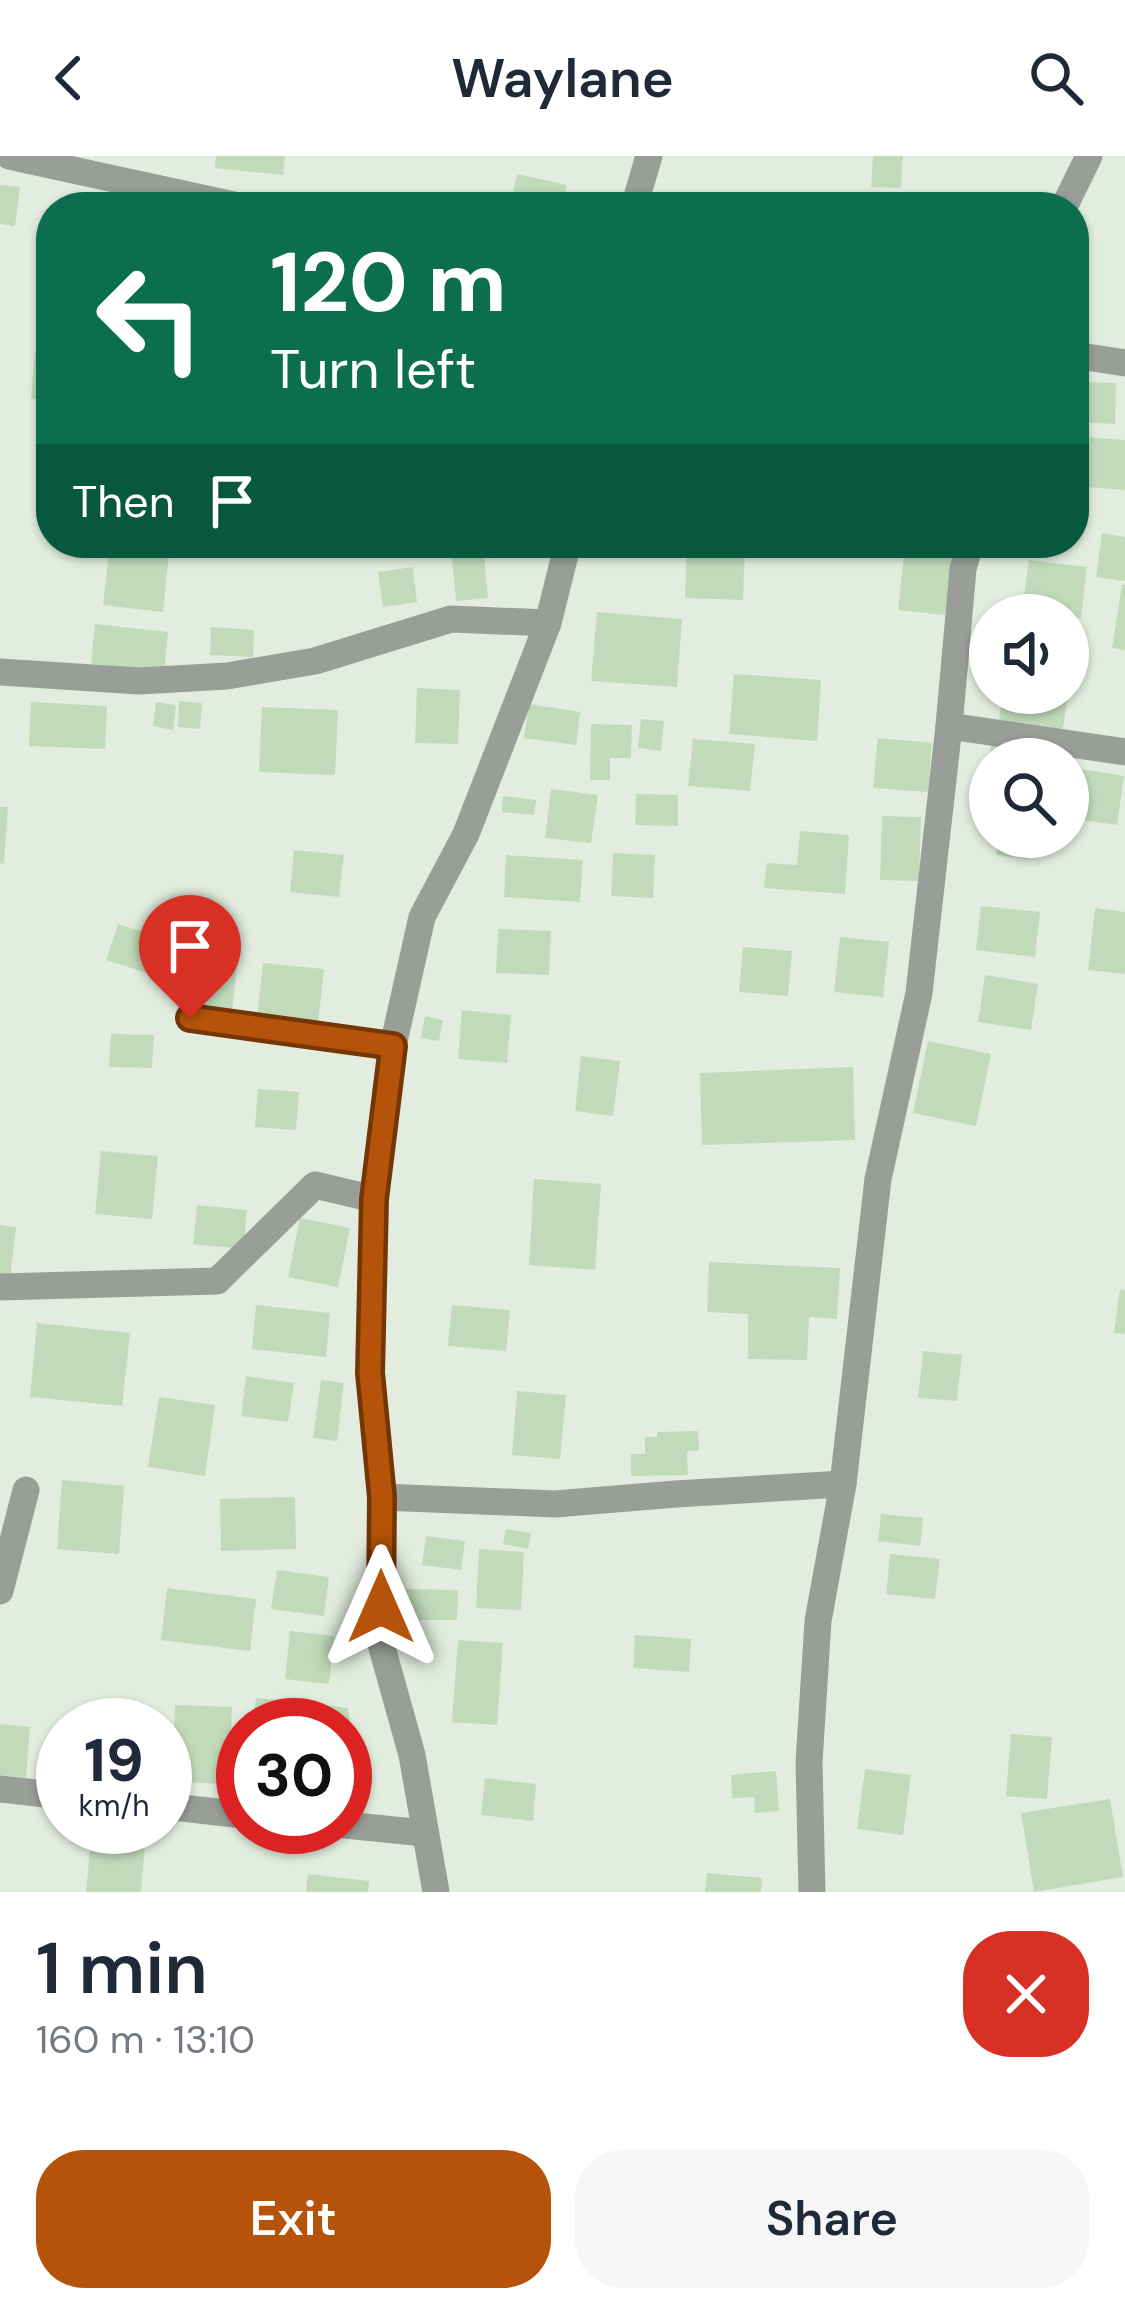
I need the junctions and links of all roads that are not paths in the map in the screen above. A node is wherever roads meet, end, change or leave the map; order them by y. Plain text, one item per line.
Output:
1 (9, 156) edge
2 (649, 156) edge
3 (1089, 156) edge
4 (174, 192) edge
5 (638, 192) edge
6 (1071, 192) edge
7 (1089, 358) edge
8 (1125, 363) edge
9 (564, 558) edge
10 (966, 558) edge
11 (548, 623) junction
12 (0, 672) edge
13 (950, 726) junction
14 (1125, 752) edge
15 (190, 1018) dead end
16 (393, 1046) junction
17 (374, 1199) junction
18 (0, 1288) edge
19 (844, 1484) junction
20 (26, 1490) dead end
21 (382, 1497) junction
22 (0, 1591) edge
23 (0, 1789) edge
24 (36, 1793) edge
25 (372, 1828) edge
26 (424, 1833) junction
27 (436, 1892) edge
28 (812, 1892) edge

1 - 4 street
2 - 5 street
3 - 6 street
7 - 8 street
9 - 11 street
10 - 13 street
11 - 12 street
11 - 16 street
13 - 14 street
13 - 19 street
15 - 16 street
16 - 17 street
17 - 18 street
17 - 21 street
19 - 21 street
19 - 28 street
20 - 22 street
21 - 26 street
23 - 24 street
25 - 26 street
26 - 27 street

